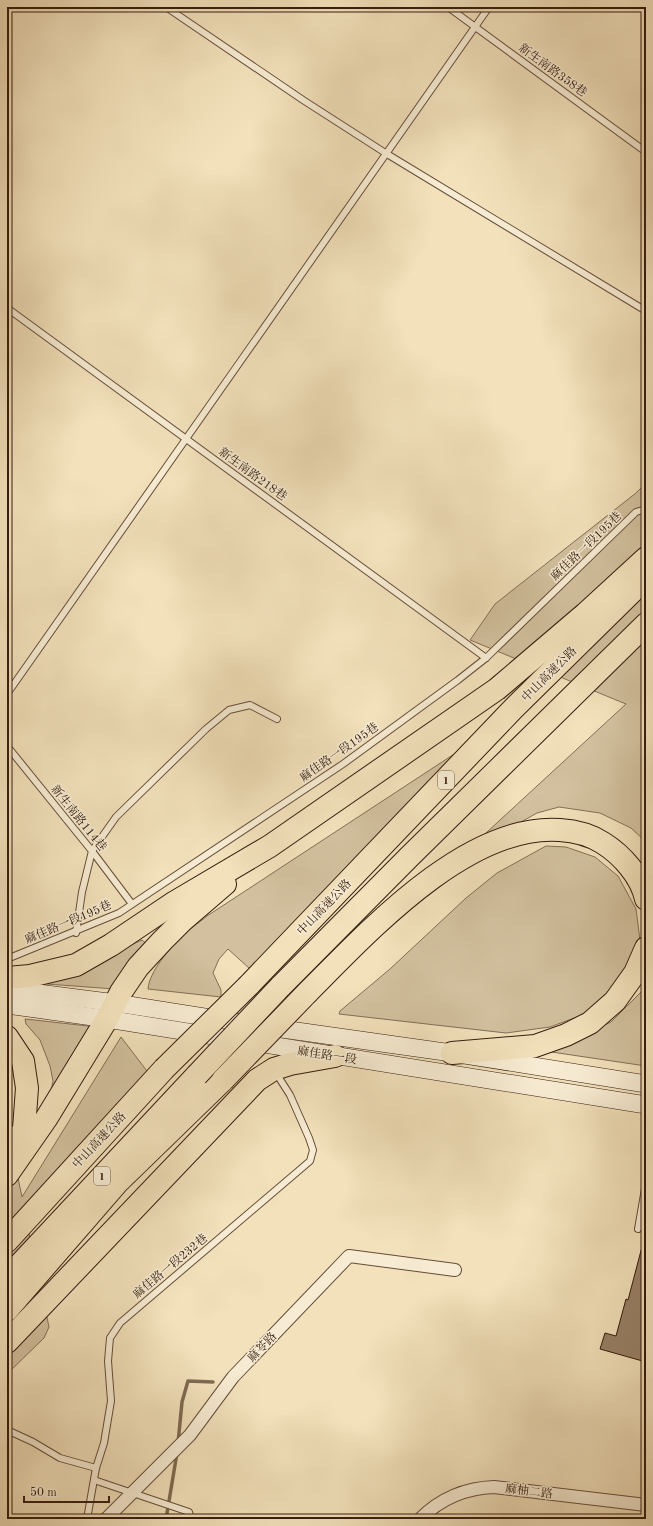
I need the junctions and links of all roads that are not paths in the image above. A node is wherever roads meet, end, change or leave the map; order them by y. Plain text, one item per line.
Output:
1 (166, 7) edge
2 (448, 7) edge
3 (489, 7) edge
4 (475, 27) junction
5 (646, 152) edge
6 (387, 154) junction
7 (7, 308) edge
8 (646, 311) edge
9 (186, 439) junction
10 (646, 509) edge
11 (646, 558) edge
12 (646, 578) edge
13 (646, 624) edge
14 (486, 658) junction
15 (7, 694) edge
16 (277, 719) dead end
17 (7, 746) edge
18 (270, 846) junction
19 (92, 851) junction
20 (646, 899) edge
21 (132, 904) junction
22 (76, 934) dead end
23 (646, 948) edge
24 (7, 960) edge
25 (7, 978) edge
26 (7, 989) edge
27 (7, 1005) edge
28 (111, 1011) junction
29 (7, 1037) edge
30 (452, 1053) junction
31 (335, 1056) junction
32 (274, 1070) junction
33 (7, 1071) edge
34 (7, 1082) edge
35 (646, 1084) edge
36 (646, 1105) edge
37 (7, 1157) edge
38 (7, 1175) edge
39 (646, 1183) edge
40 (638, 1229) dead end
41 (7, 1241) edge
42 (455, 1270) dead end
43 (7, 1278) edge
44 (7, 1310) edge
45 (7, 1342) edge
46 (7, 1430) edge
47 (96, 1468) junction
48 (94, 1480) junction
49 (131, 1493) junction
50 (646, 1505) edge
51 (88, 1519) edge
52 (106, 1519) edge
53 (191, 1519) edge
54 (420, 1519) edge

1 - 6 lane
2 - 4 lane, 新生南路358巷
3 - 4 lane
4 - 5 lane, 新生南路358巷
4 - 6 lane
6 - 8 lane
6 - 9 lane
7 - 9 lane, 新生南路218巷
9 - 14 lane, 新生南路218巷
9 - 15 lane
10 - 14 lane, 麻佳路一段195巷
11 - 18 highway
12 - 41 highway, 中山高速公路 / 1, bridge
13 - 43 highway, 中山高速公路 / 1, bridge
14 - 21 lane, 麻佳路一段195巷
16 - 19 lane
17 - 19 lane, 新生南路114巷
18 - 25 highway
18 - 28 highway
19 - 21 lane, 新生南路114巷
19 - 22 lane
20 - 44 highway, bridge
21 - 24 lane, 麻佳路一段195巷
23 - 30 highway
26 - 28 main road, 麻佳路一段
27 - 28 main road, 麻佳路一段
28 - 30 main road, 麻佳路一段
28 - 31 main road, 麻佳路一段
28 - 38 highway
29 - 37 highway
30 - 35 main road, 麻佳路一段
31 - 32 highway
31 - 36 main road, 麻佳路一段
32 - 45 highway
32 - 47 lane, 麻佳路一段232巷
33 - 34 lane
39 - 40 lane
42 - 49 street, 麻苓路
46 - 47 lane
47 - 48 lane, 麻佳路一段232巷
48 - 49 lane
48 - 51 lane, 麻佳路一段232巷
49 - 52 street, 麻苓路
49 - 53 lane
50 - 54 street, 麻柚二路

